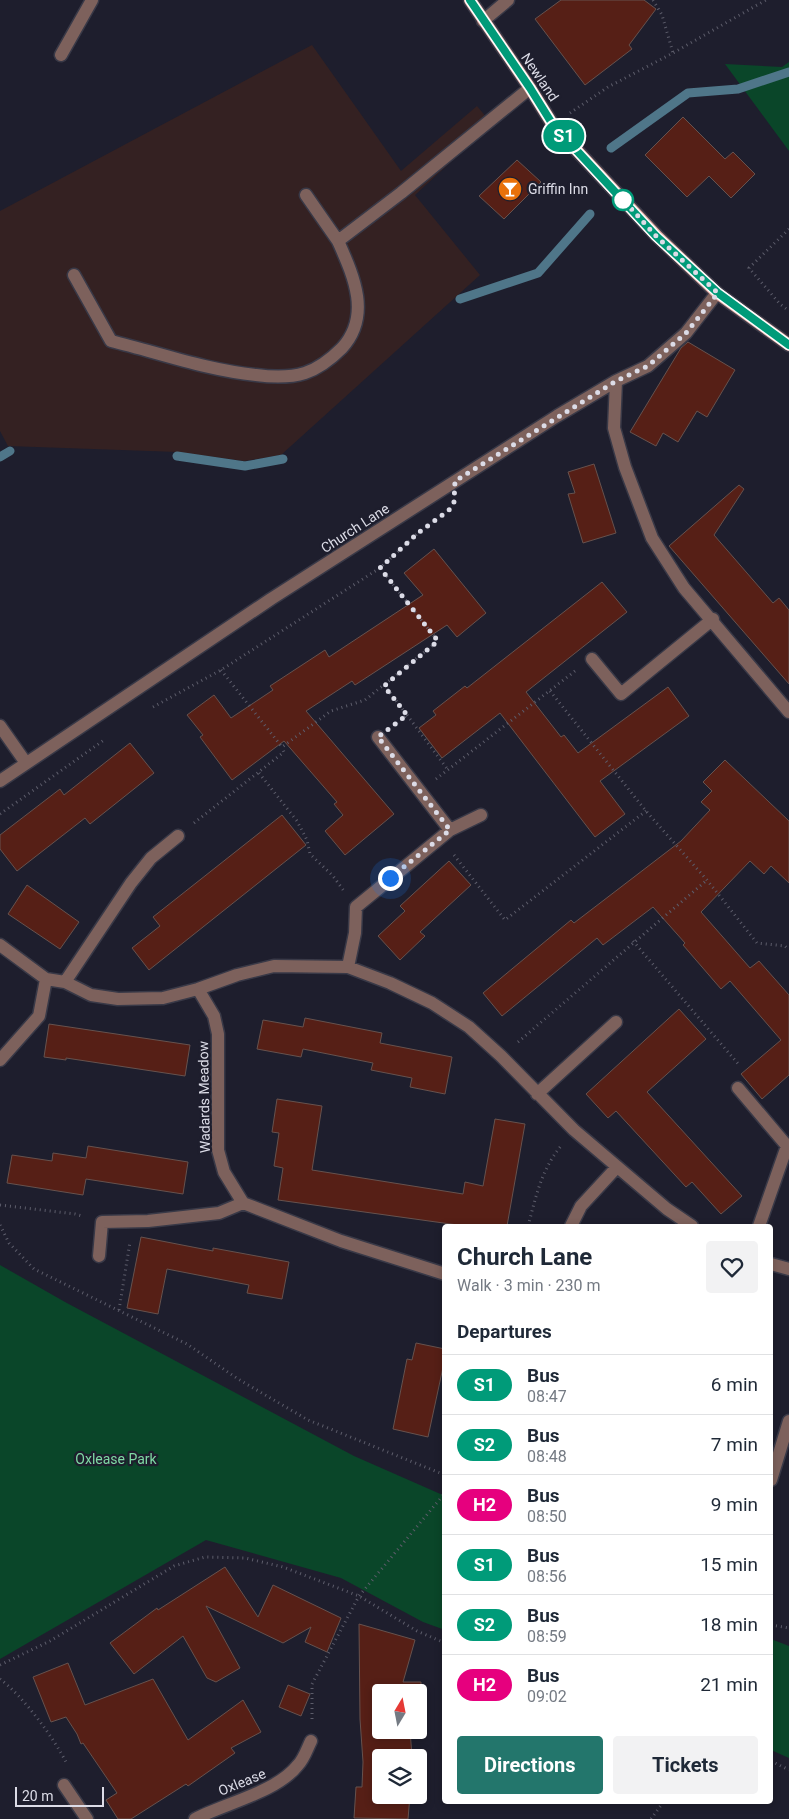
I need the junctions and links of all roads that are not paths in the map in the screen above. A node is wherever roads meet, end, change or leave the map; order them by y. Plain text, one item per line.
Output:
1 (92, 0) edge
2 (470, 0) edge
3 (508, 0) edge
4 (483, 21) junction
5 (62, 54) dead end
6 (530, 88) junction
7 (306, 195) dead end
8 (338, 241) junction
9 (74, 275) dead end
10 (718, 293) junction
11 (789, 346) edge
12 (616, 381) junction
13 (713, 619) junction
14 (592, 659) road end
15 (789, 712) edge
16 (0, 726) edge
17 (378, 737) road end
18 (26, 763) junction
19 (0, 781) edge
20 (481, 815) dead end
21 (445, 834) junction
22 (178, 836) road end
23 (0, 945) edge
24 (348, 968) junction
25 (46, 980) junction
26 (65, 982) junction
27 (198, 989) junction
28 (616, 1022) dead end
29 (0, 1060) edge
30 (738, 1088) road end
31 (537, 1094) junction
32 (617, 1167) junction
33 (243, 1203) junction
34 (572, 1224) edge
35 (689, 1224) edge
36 (760, 1224) edge
37 (99, 1256) dead end
38 (773, 1265) edge
39 (789, 1269) edge
40 (442, 1273) edge
41 (789, 1421) edge
42 (775, 1457) edge
43 (311, 1741) road end
44 (64, 1785) road end
45 (87, 1819) edge
46 (195, 1819) edge

1 - 5 street
2 - 4 main road, Newland
3 - 4 street
4 - 6 main road, Newland
6 - 8 street
6 - 10 main road, Newland
7 - 8 street
8 - 9 street
10 - 11 main road, Newland
10 - 12 street, Church Lane
12 - 13 street
12 - 18 street, Church Lane
13 - 14 street
13 - 15 street
16 - 18 street
17 - 21 street
18 - 19 street, Church Lane
20 - 21 street
21 - 24 street
22 - 26 street
23 - 25 street
24 - 27 street
24 - 31 street
25 - 26 street
25 - 29 street
26 - 27 street
27 - 33 street, Wadards Meadow
28 - 31 street
30 - 36 street
31 - 32 street
32 - 34 street
32 - 35 street
33 - 37 street
33 - 40 street
38 - 39 street
41 - 42 street
43 - 46 street, Oxlease
44 - 45 street

